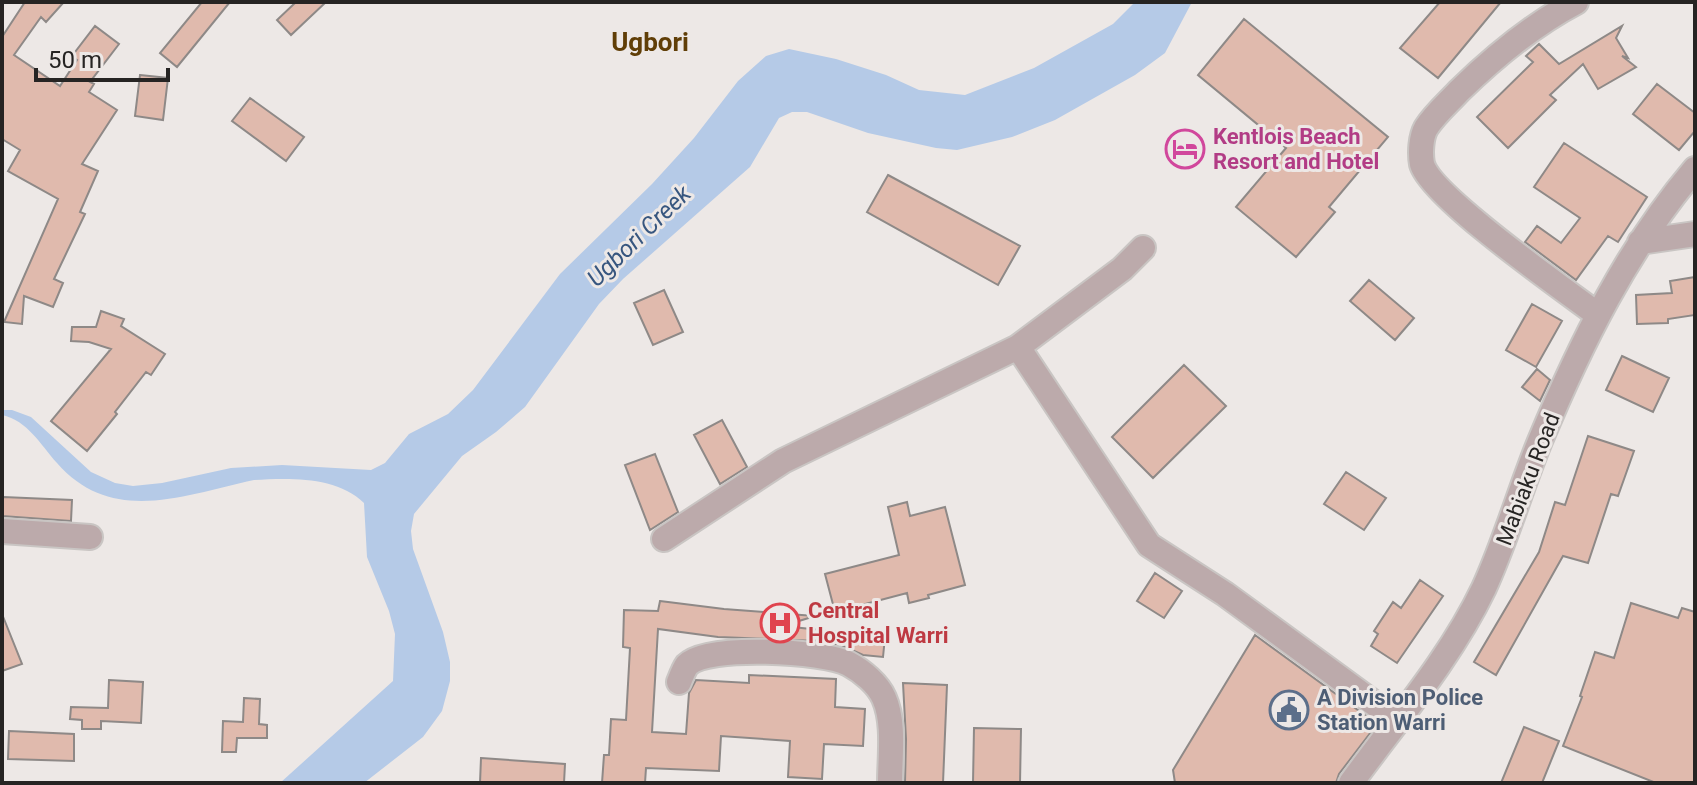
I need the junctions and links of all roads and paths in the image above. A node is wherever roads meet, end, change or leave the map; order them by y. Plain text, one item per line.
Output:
1 (1576, 2) edge
2 (1695, 169) edge
3 (1695, 234) edge
4 (1640, 242) junction
5 (1143, 248) dead end
6 (1598, 315) junction
7 (1018, 347) junction
8 (2, 531) edge
9 (90, 537) dead end
10 (664, 539) dead end
11 (679, 682) dead end
12 (1397, 720) junction
13 (890, 783) edge
14 (1351, 783) edge

1 - 6 street
2 - 4 street, Mabiaku Road
3 - 4 street
4 - 6 street, Mabiaku Road
5 - 7 street
6 - 12 street, Mabiaku Road
7 - 10 street
7 - 12 street
8 - 9 street
11 - 13 street
12 - 14 street, Mabiaku Road

